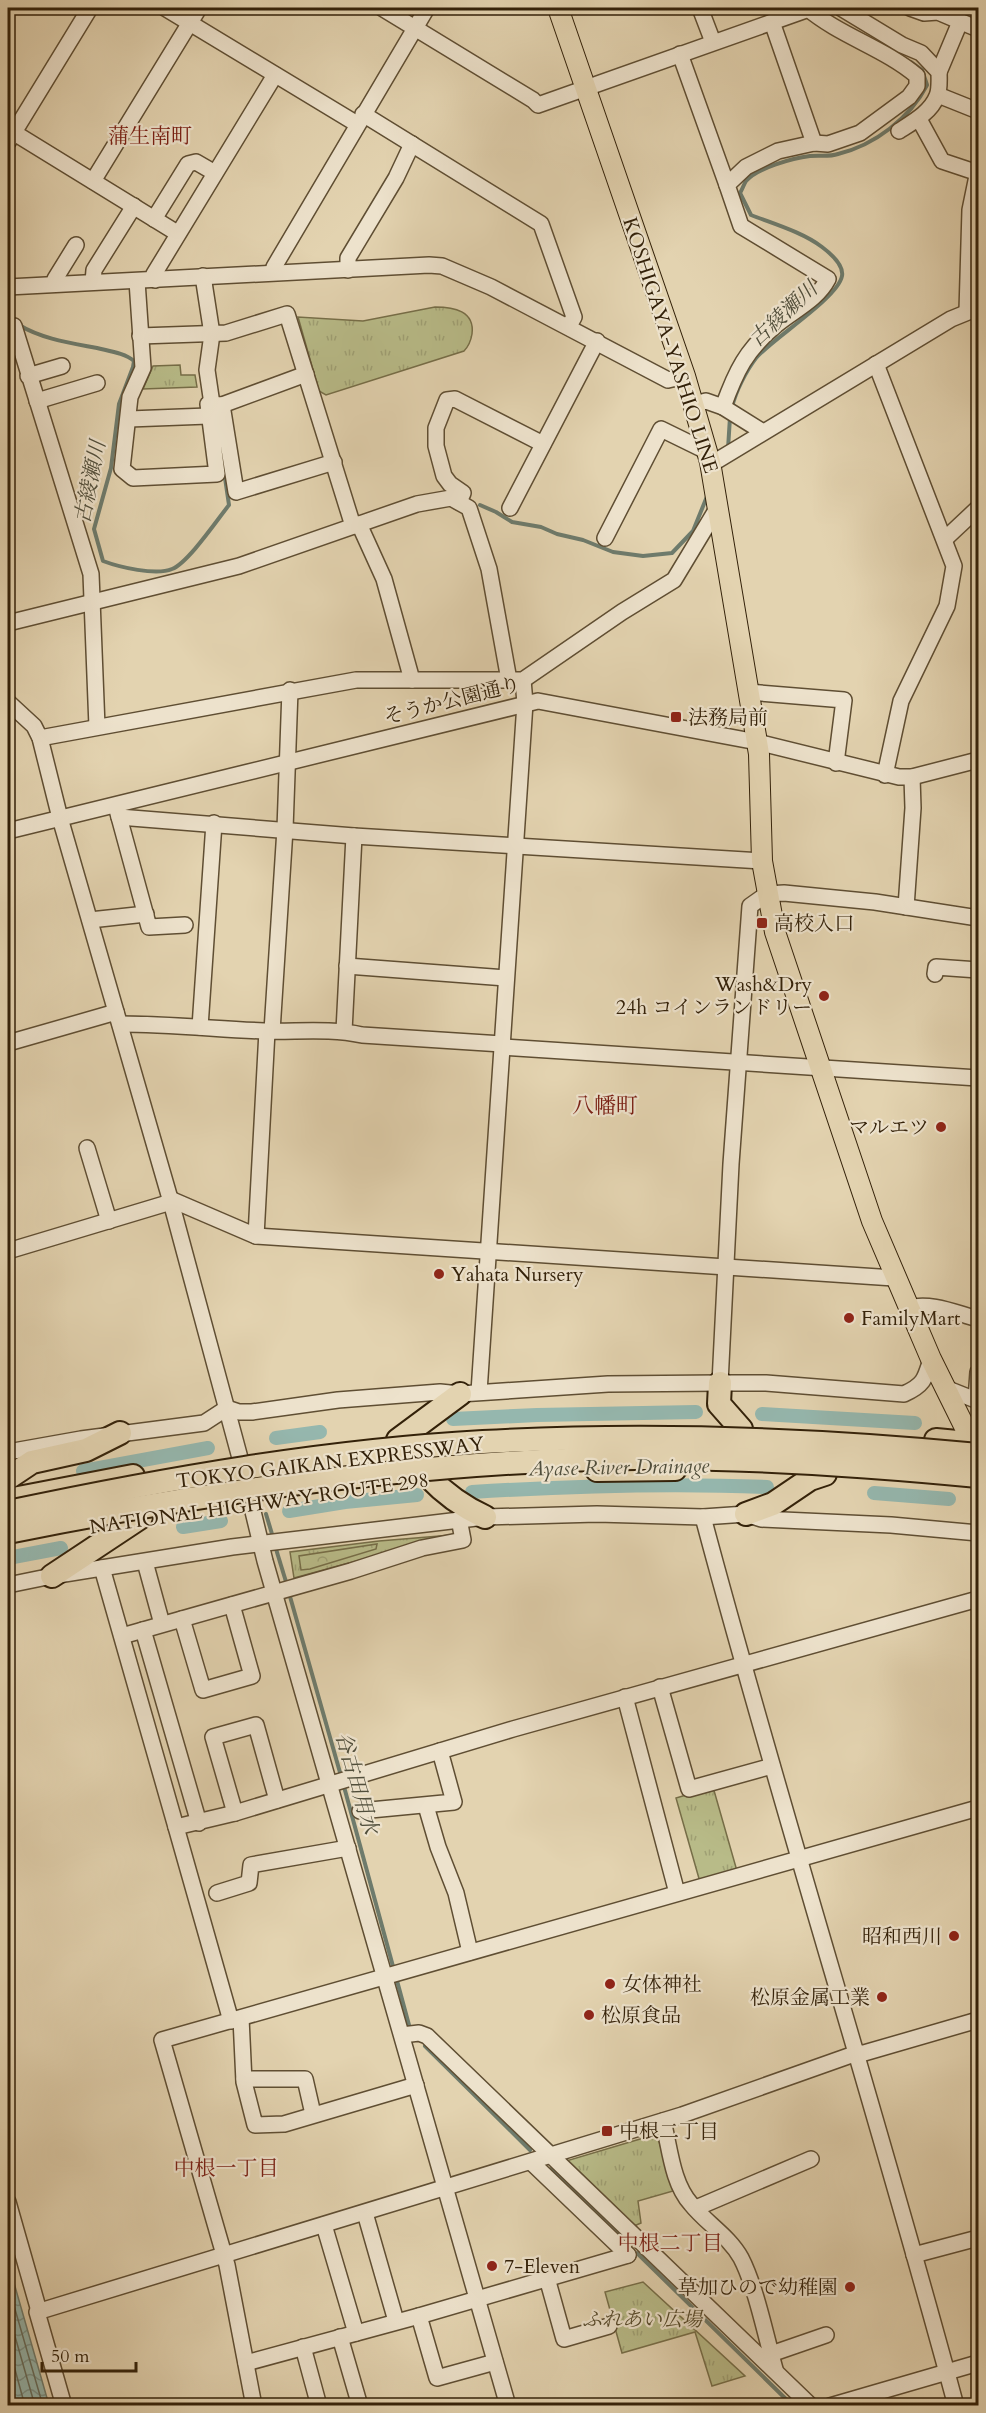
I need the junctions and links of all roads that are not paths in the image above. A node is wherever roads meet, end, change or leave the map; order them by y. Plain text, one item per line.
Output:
1 (90, 8) edge
2 (165, 8) edge
3 (199, 8) edge
4 (382, 8) edge
5 (427, 8) edge
6 (558, 8) edge
7 (700, 8) edge
8 (808, 8) edge
9 (841, 8) edge
10 (910, 8) edge
11 (859, 13) edge
12 (960, 21) junction
13 (772, 22) junction
14 (189, 23) junction
15 (415, 27) junction
16 (978, 29) edge
17 (712, 42) junction
18 (680, 54) junction
19 (939, 72) junction
20 (275, 75) junction
21 (586, 88) junction
22 (938, 95) junction
23 (978, 111) edge
24 (919, 119) junction
25 (358, 124) junction
26 (899, 131) dead end
27 (9, 135) edge
28 (814, 143) junction
29 (412, 144) junction
30 (215, 172) junction
31 (978, 172) edge
32 (93, 181) junction
33 (727, 185) junction
34 (134, 206) junction
35 (154, 219) junction
36 (177, 233) junction
37 (76, 245) dead end
38 (348, 270) junction
39 (274, 272) junction
40 (157, 274) junction
41 (203, 276) junction
42 (137, 281) junction
43 (93, 282) junction
44 (55, 284) junction
45 (8, 287) edge
46 (973, 309) edge
47 (14, 326) dead end
48 (569, 326) junction
49 (212, 334) junction
50 (140, 336) junction
51 (597, 341) junction
52 (13, 347) edge
53 (876, 364) junction
54 (62, 366) dead end
55 (306, 374) junction
56 (28, 376) junction
57 (686, 376) junction
58 (97, 383) dead end
59 (37, 401) junction
60 (694, 404) junction
61 (214, 408) junction
62 (729, 411) junction
63 (129, 419) junction
64 (763, 432) junction
65 (543, 444) junction
66 (709, 457) junction
67 (334, 462) junction
68 (459, 502) junction
69 (718, 507) junction
70 (510, 508) dead end
71 (978, 508) edge
72 (356, 525) junction
73 (605, 538) dead end
74 (945, 539) junction
75 (92, 603) junction
76 (8, 623) edge
77 (412, 680) junction
78 (516, 680) junction
79 (290, 690) junction
80 (748, 693) junction
81 (8, 702) edge
82 (525, 704) junction
83 (97, 727) junction
84 (40, 738) junction
85 (757, 742) junction
86 (978, 760) edge
87 (286, 762) junction
88 (836, 763) junction
89 (885, 775) junction
90 (912, 777) junction
91 (118, 811) junction
92 (60, 818) junction
93 (214, 823) junction
94 (285, 829) junction
95 (8, 831) edge
96 (354, 836) junction
97 (516, 844) junction
98 (762, 861) junction
99 (767, 894) junction
100 (906, 907) junction
101 (146, 914) junction
102 (978, 918) edge
103 (90, 920) junction
104 (184, 925) dead end
105 (347, 966) junction
106 (978, 970) edge
107 (935, 974) dead end
108 (506, 978) junction
109 (118, 1018) junction
110 (200, 1026) junction
111 (269, 1031) junction
112 (344, 1031) junction
113 (8, 1043) edge
114 (502, 1045) junction
115 (738, 1063) junction
116 (821, 1069) junction
117 (978, 1078) edge
118 (87, 1148) dead end
119 (170, 1201) junction
120 (109, 1221) junction
121 (256, 1236) junction
122 (8, 1251) edge
123 (489, 1252) junction
124 (726, 1268) junction
125 (894, 1278) junction
126 (908, 1308) junction
127 (978, 1319) edge
128 (931, 1359) junction
129 (978, 1372) edge
130 (720, 1383) junction
131 (943, 1387) junction
132 (470, 1393) junction
133 (977, 1400) edge
134 (227, 1408) junction
135 (741, 1429) junction
136 (120, 1433) junction
137 (398, 1440) junction
138 (977, 1449) edge
139 (8, 1452) edge
140 (240, 1458) junction
141 (825, 1474) junction
142 (978, 1476) edge
143 (8, 1478) edge
144 (430, 1478) junction
145 (978, 1486) edge
146 (8, 1500) edge
147 (251, 1500) junction
148 (8, 1512) edge
149 (746, 1514) junction
150 (485, 1516) junction
151 (703, 1516) junction
152 (141, 1517) junction
153 (459, 1519) junction
154 (8, 1532) edge
155 (978, 1533) edge
156 (8, 1542) edge
157 (262, 1543) junction
158 (144, 1562) junction
159 (102, 1568) junction
160 (52, 1576) junction
161 (8, 1585) edge
162 (274, 1591) junction
163 (978, 1599) edge
164 (232, 1605) junction
165 (182, 1619) junction
166 (162, 1624) junction
167 (143, 1630) junction
168 (122, 1636) junction
169 (742, 1664) junction
170 (660, 1687) junction
171 (625, 1697) junction
172 (440, 1751) junction
173 (772, 1766) junction
174 (331, 1785) junction
175 (277, 1800) junction
176 (426, 1806) junction
177 (978, 1808) edge
178 (360, 1811) dead end
179 (235, 1813) junction
180 (199, 1823) junction
181 (176, 1827) junction
182 (348, 1848) junction
183 (798, 1858) junction
184 (217, 1893) dead end
185 (677, 1893) junction
186 (470, 1952) junction
187 (385, 1977) junction
188 (236, 2019) junction
189 (978, 2020) edge
190 (402, 2035) junction
191 (857, 2053) junction
192 (244, 2079) junction
193 (416, 2085) junction
194 (313, 2114) junction
195 (663, 2121) junction
196 (553, 2155) junction
197 (812, 2160) dead end
198 (531, 2162) junction
199 (446, 2188) junction
200 (8, 2202) edge
201 (696, 2208) junction
202 (365, 2214) junction
203 (324, 2226) junction
204 (978, 2238) edge
205 (225, 2255) junction
206 (914, 2255) junction
207 (547, 2278) junction
208 (477, 2298) junction
209 (39, 2311) junction
210 (419, 2316) junction
211 (396, 2321) junction
212 (609, 2326) dead end
213 (356, 2333) junction
214 (826, 2334) dead end
215 (340, 2337) junction
216 (303, 2347) junction
217 (771, 2354) junction
218 (246, 2362) junction
219 (495, 2362) junction
220 (978, 2363) edge
221 (775, 2371) junction
222 (947, 2371) junction
223 (251, 2404) edge
224 (64, 2406) edge
225 (320, 2406) edge
226 (360, 2406) edge
227 (508, 2406) edge
228 (811, 2406) edge
229 (830, 2406) edge
230 (956, 2406) edge

1 - 27 street
2 - 14 street
3 - 14 street
4 - 15 street
5 - 15 street
6 - 21 main road, KOSHIGAYA-YASHIO LINE
7 - 17 street
8 - 13 street
8 - 28 street
9 - 11 street
10 - 12 street
11 - 19 street
12 - 16 street
12 - 19 street
13 - 17 street
13 - 28 street
14 - 20 street
14 - 32 street
15 - 21 street
15 - 25 street
17 - 18 street
18 - 21 street
18 - 33 street
19 - 22 street
20 - 25 street
20 - 30 street
21 - 57 main road, KOSHIGAYA-YASHIO LINE
22 - 23 street
22 - 24 street
24 - 26 street
24 - 31 street
25 - 29 street
25 - 39 street
27 - 32 street
28 - 33 street
29 - 38 street
29 - 48 street
30 - 35 street
30 - 36 street
31 - 46 street
32 - 34 street
33 - 62 street
34 - 35 street
34 - 43 street
35 - 36 street
36 - 40 street
37 - 44 street
38 - 39 street
38 - 48 street
39 - 41 street
40 - 41 street
40 - 42 street
41 - 49 street
42 - 43 street
42 - 50 street
43 - 44 street
44 - 45 street
46 - 53 street
47 - 52 street
48 - 51 street
49 - 50 street
49 - 55 street
49 - 61 street
50 - 63 street
51 - 57 street
51 - 65 street
52 - 56 street
53 - 64 street
53 - 74 street
54 - 56 street
55 - 61 street
55 - 67 street
56 - 59 street
57 - 60 main road, KOSHIGAYA-YASHIO LINE
58 - 59 street
59 - 75 street
60 - 62 street
60 - 66 main road, KOSHIGAYA-YASHIO LINE
61 - 63 street
61 - 63 street
61 - 67 street
62 - 64 street
64 - 66 street
65 - 68 street
65 - 70 street
66 - 69 main road, KOSHIGAYA-YASHIO LINE
66 - 73 street
67 - 72 street
68 - 72 street
68 - 78 street
69 - 78 street
69 - 80 main road, KOSHIGAYA-YASHIO LINE
71 - 74 street
72 - 75 street
72 - 77 street
74 - 89 street
75 - 76 street
75 - 83 street
77 - 78 street
77 - 79 street
78 - 82 street
79 - 83 street
79 - 87 street
80 - 85 main road, KOSHIGAYA-YASHIO LINE
80 - 88 street
81 - 84 street
82 - 85 street, そうか公園通り
82 - 87 street, そうか公園通り
82 - 97 street
83 - 84 street
84 - 92 street
85 - 88 street, そうか公園通り
85 - 98 main road, KOSHIGAYA-YASHIO LINE
86 - 90 street, そうか公園通り
87 - 91 street, そうか公園通り
87 - 94 street
88 - 89 street, そうか公園通り
89 - 90 street, そうか公園通り
90 - 100 street
91 - 92 street, そうか公園通り
91 - 93 street
91 - 101 street
92 - 95 street, そうか公園通り
92 - 103 street
93 - 94 street
93 - 110 street
94 - 96 street
94 - 111 street
96 - 97 street
96 - 105 street
97 - 98 street
97 - 108 street
98 - 99 main road, KOSHIGAYA-YASHIO LINE
99 - 100 street
99 - 115 street
99 - 116 main road, KOSHIGAYA-YASHIO LINE
100 - 102 street
101 - 103 street
101 - 104 street
103 - 109 street
105 - 108 street
105 - 112 street
106 - 107 street
108 - 114 street
109 - 110 street
109 - 113 street
109 - 119 street
110 - 111 street
111 - 112 street
111 - 121 street
112 - 114 street
114 - 115 street
114 - 123 street
115 - 116 street
115 - 124 street
116 - 117 street
116 - 125 main road, KOSHIGAYA-YASHIO LINE
118 - 120 street
119 - 120 street
119 - 121 street
119 - 134 street
120 - 122 street
121 - 123 street
123 - 124 street
123 - 132 street
124 - 125 street
124 - 130 street
125 - 126 main road, KOSHIGAYA-YASHIO LINE
126 - 127 street
126 - 128 main road, KOSHIGAYA-YASHIO LINE
128 - 130 street
128 - 131 main road, KOSHIGAYA-YASHIO LINE
129 - 133 street
130 - 132 street
130 - 135 highway
131 - 133 street
131 - 138 main road, KOSHIGAYA-YASHIO LINE
132 - 134 street
132 - 137 highway
134 - 136 street
134 - 140 street
135 - 137 highway
135 - 138 highway
136 - 139 street
136 - 143 highway
137 - 140 highway
138 - 148 highway, TOKYO GAIKAN EXPRESSWAY, bridge
140 - 146 highway
140 - 147 street
141 - 144 highway, NATIONAL HIGHWAY ROUTE 298
141 - 145 highway, NATIONAL HIGHWAY ROUTE 298
141 - 149 highway
142 - 154 highway, TOKYO GAIKAN EXPRESSWAY, bridge
144 - 147 highway, NATIONAL HIGHWAY ROUTE 298
144 - 150 highway
147 - 152 highway, NATIONAL HIGHWAY ROUTE 298
147 - 157 street
149 - 151 street
149 - 155 street
150 - 151 street
150 - 153 street
151 - 169 street
152 - 156 highway, NATIONAL HIGHWAY ROUTE 298
152 - 160 highway
153 - 157 street
153 - 162 street
157 - 158 street
157 - 162 street
158 - 159 street
158 - 166 street
159 - 160 street
159 - 168 street
160 - 161 street
162 - 164 street
162 - 174 street
163 - 169 street
164 - 165 street
164 - 165 street
165 - 166 street
166 - 167 street
167 - 168 street
167 - 180 street
168 - 181 street
169 - 170 street
169 - 173 street
170 - 171 street
170 - 173 street
171 - 172 street
171 - 185 street
172 - 174 street
172 - 176 street
173 - 183 street
174 - 175 street
174 - 182 street
175 - 179 street
175 - 179 street
176 - 178 street
176 - 186 street
177 - 183 street
179 - 180 street
180 - 181 street
181 - 188 street
182 - 184 street
182 - 187 street
183 - 185 street
183 - 191 street
185 - 186 street
186 - 187 street
187 - 188 street
187 - 190 street
188 - 192 street
188 - 205 street
189 - 191 street
190 - 193 street
190 - 196 street
191 - 195 street
191 - 206 street
192 - 194 street
192 - 194 street
193 - 194 street
193 - 199 street
195 - 196 street
195 - 201 street
196 - 198 street
196 - 221 street
197 - 201 street
198 - 199 street
198 - 207 street
199 - 202 street
199 - 208 street
200 - 209 street
201 - 217 street
202 - 203 street
202 - 211 street
203 - 205 street
203 - 213 street
204 - 206 street
205 - 209 street
205 - 218 street
206 - 222 street
207 - 208 street
207 - 212 street
208 - 210 street
208 - 219 street
209 - 224 street
210 - 211 street
210 - 219 street
211 - 213 street
213 - 215 street
214 - 217 street
215 - 216 street
215 - 226 street
216 - 218 street
216 - 225 street
217 - 221 street
218 - 223 street
219 - 227 street
220 - 222 street
221 - 228 street
222 - 229 street
222 - 230 street

